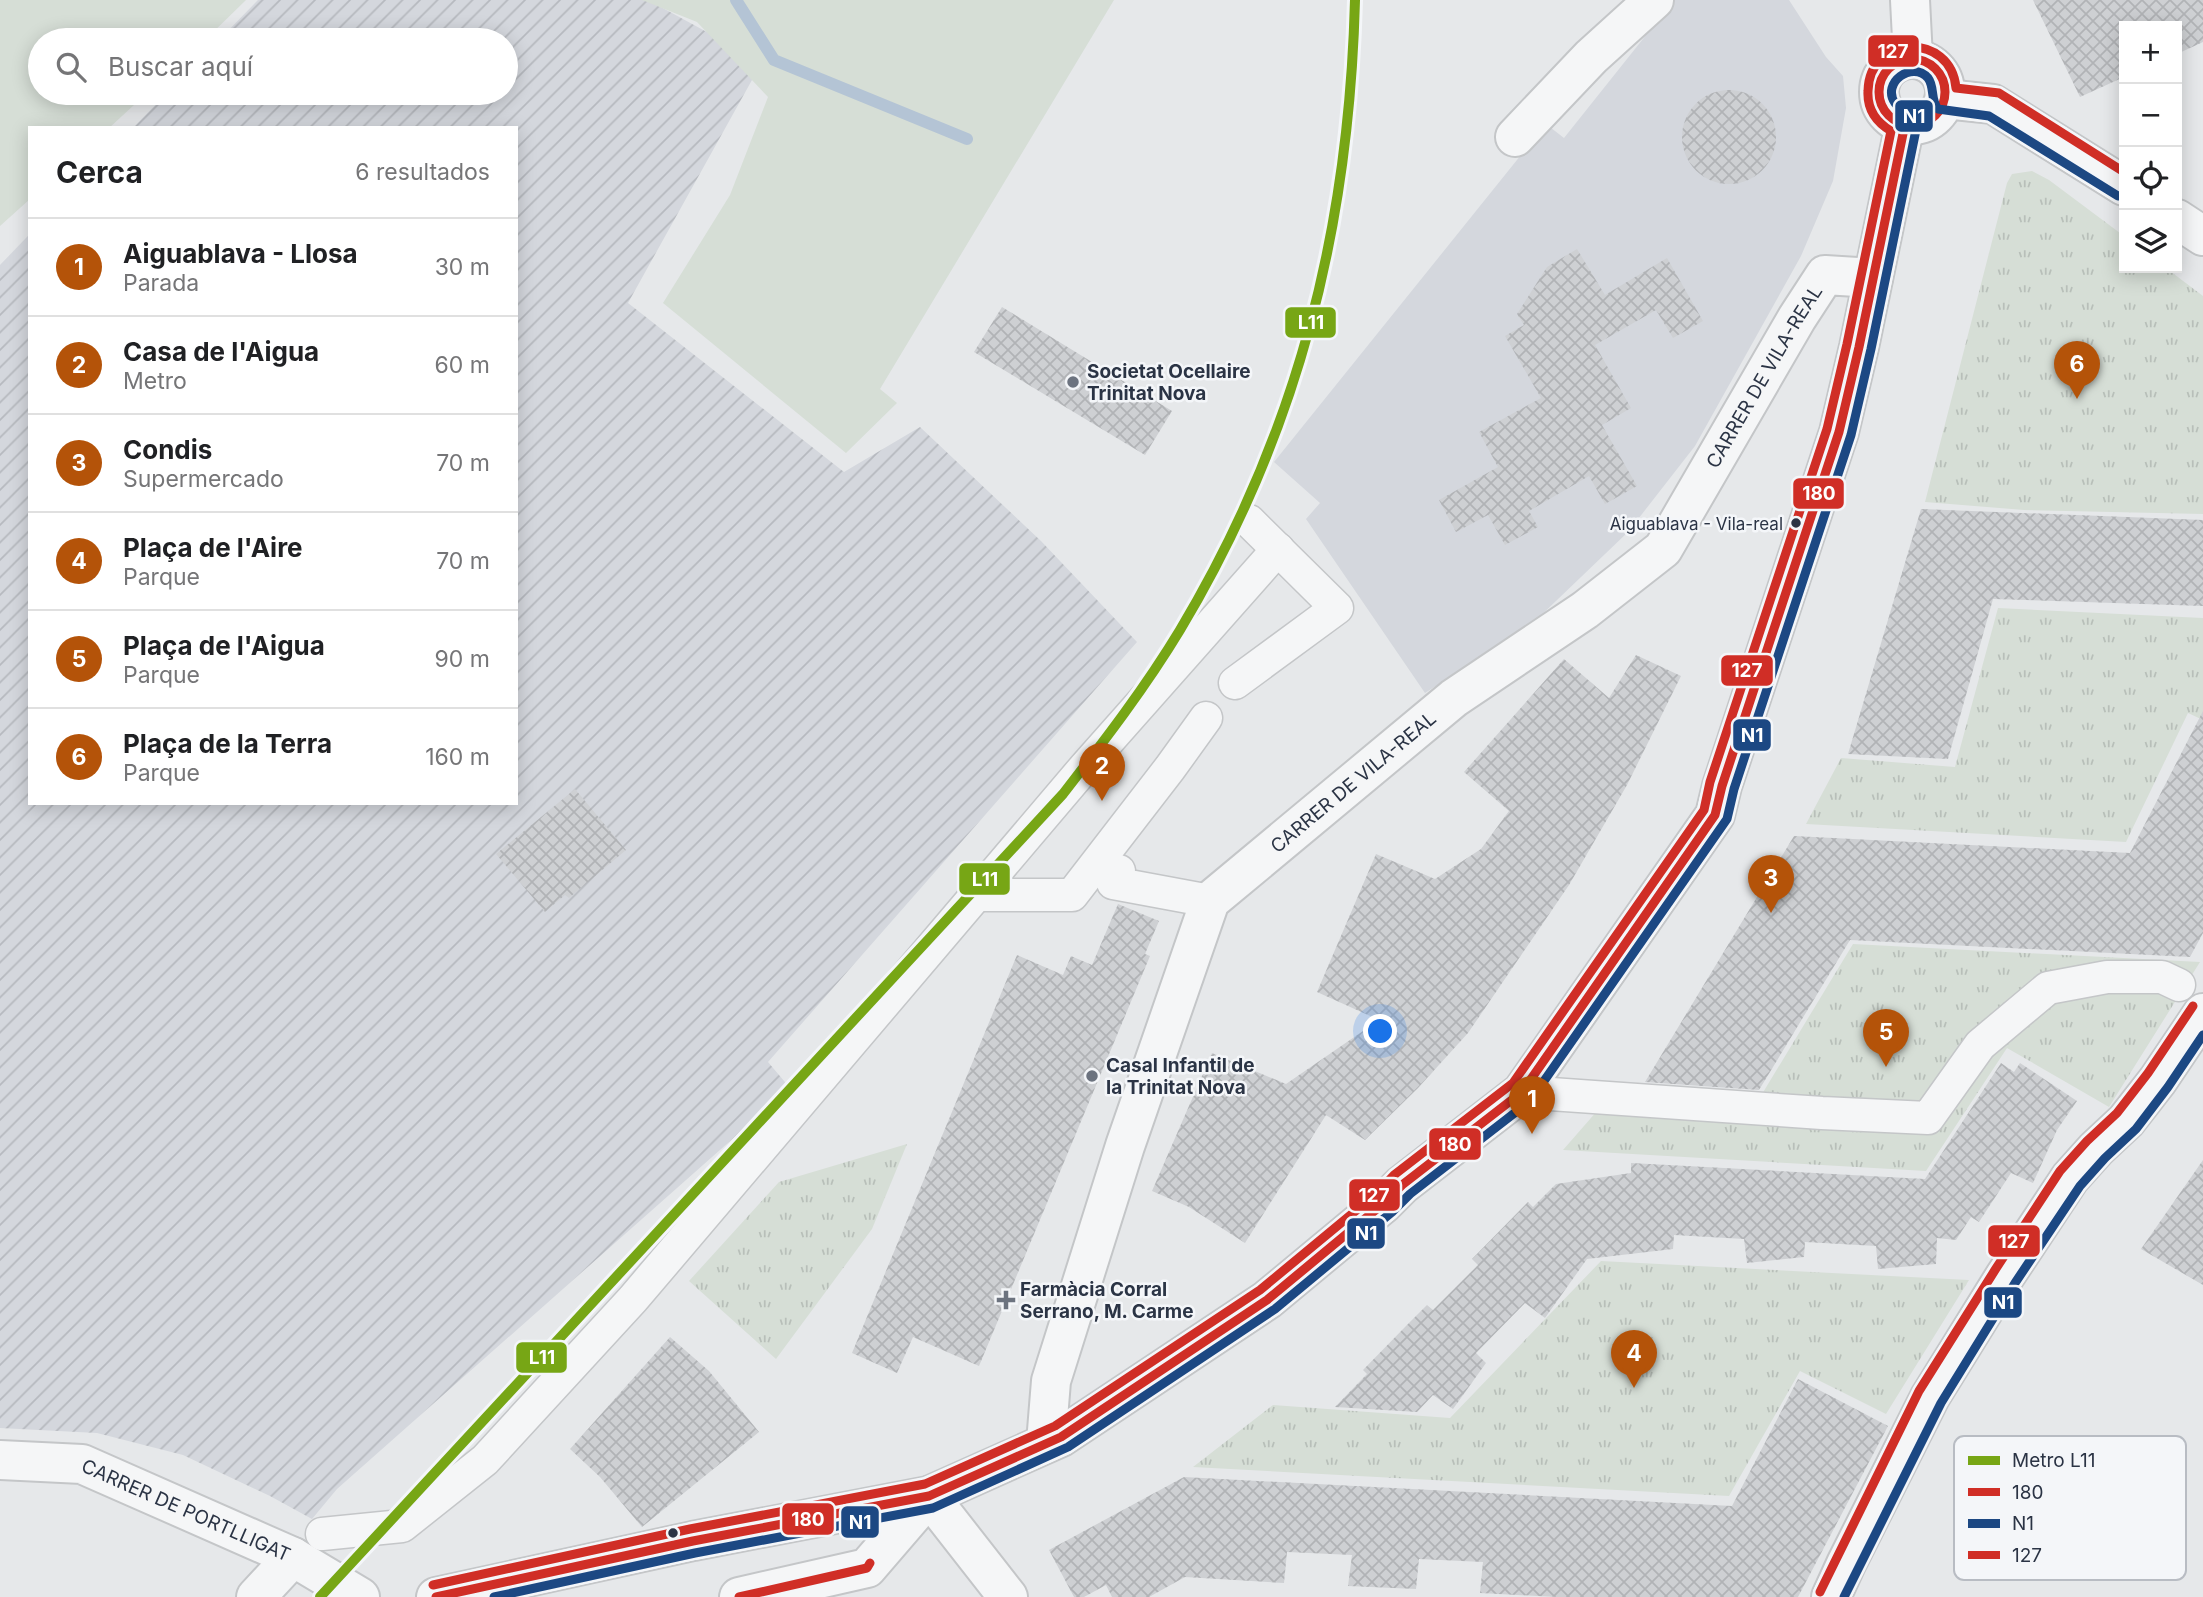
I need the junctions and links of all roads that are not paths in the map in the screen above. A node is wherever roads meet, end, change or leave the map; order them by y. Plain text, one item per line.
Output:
1 (1654, 0) edge
2 (1910, 0) edge
3 (1913, 58) junction
4 (1945, 99) junction
5 (1905, 124) junction
6 (1515, 137) dead end
7 (2119, 183) edge
8 (2182, 222) edge
9 (2203, 236) edge
10 (1873, 278) junction
11 (1249, 520) dead end
12 (1278, 549) junction
13 (1236, 683) dead end
14 (1206, 718) dead end
15 (1139, 877) dead end
16 (974, 895) junction
17 (1210, 901) junction
18 (2191, 999) edge
19 (1522, 1092) junction
20 (1045, 1443) junction
21 (0, 1460) edge
22 (929, 1496) junction
23 (307, 1546) junction
24 (256, 1597) edge
25 (360, 1597) edge
26 (436, 1597) edge
27 (739, 1597) edge
28 (1008, 1597) edge
29 (1831, 1597) edge

1 - 6 street
2 - 3 street
3 - 4 street
3 - 5 street
4 - 5 street
4 - 7 street
5 - 10 street
8 - 9 street
10 - 17 street, CARRER DE VILA-REAL
10 - 19 street
11 - 12 street
12 - 13 street
12 - 16 street
14 - 16 street
15 - 17 street
16 - 23 street
17 - 20 street
18 - 19 street
18 - 29 street
19 - 20 street
20 - 22 street
21 - 23 street, CARRER DE PORTLLIGAT
22 - 26 street
22 - 27 street
22 - 28 street
23 - 24 street
23 - 25 street, CARRER DE PORTLLIGAT

